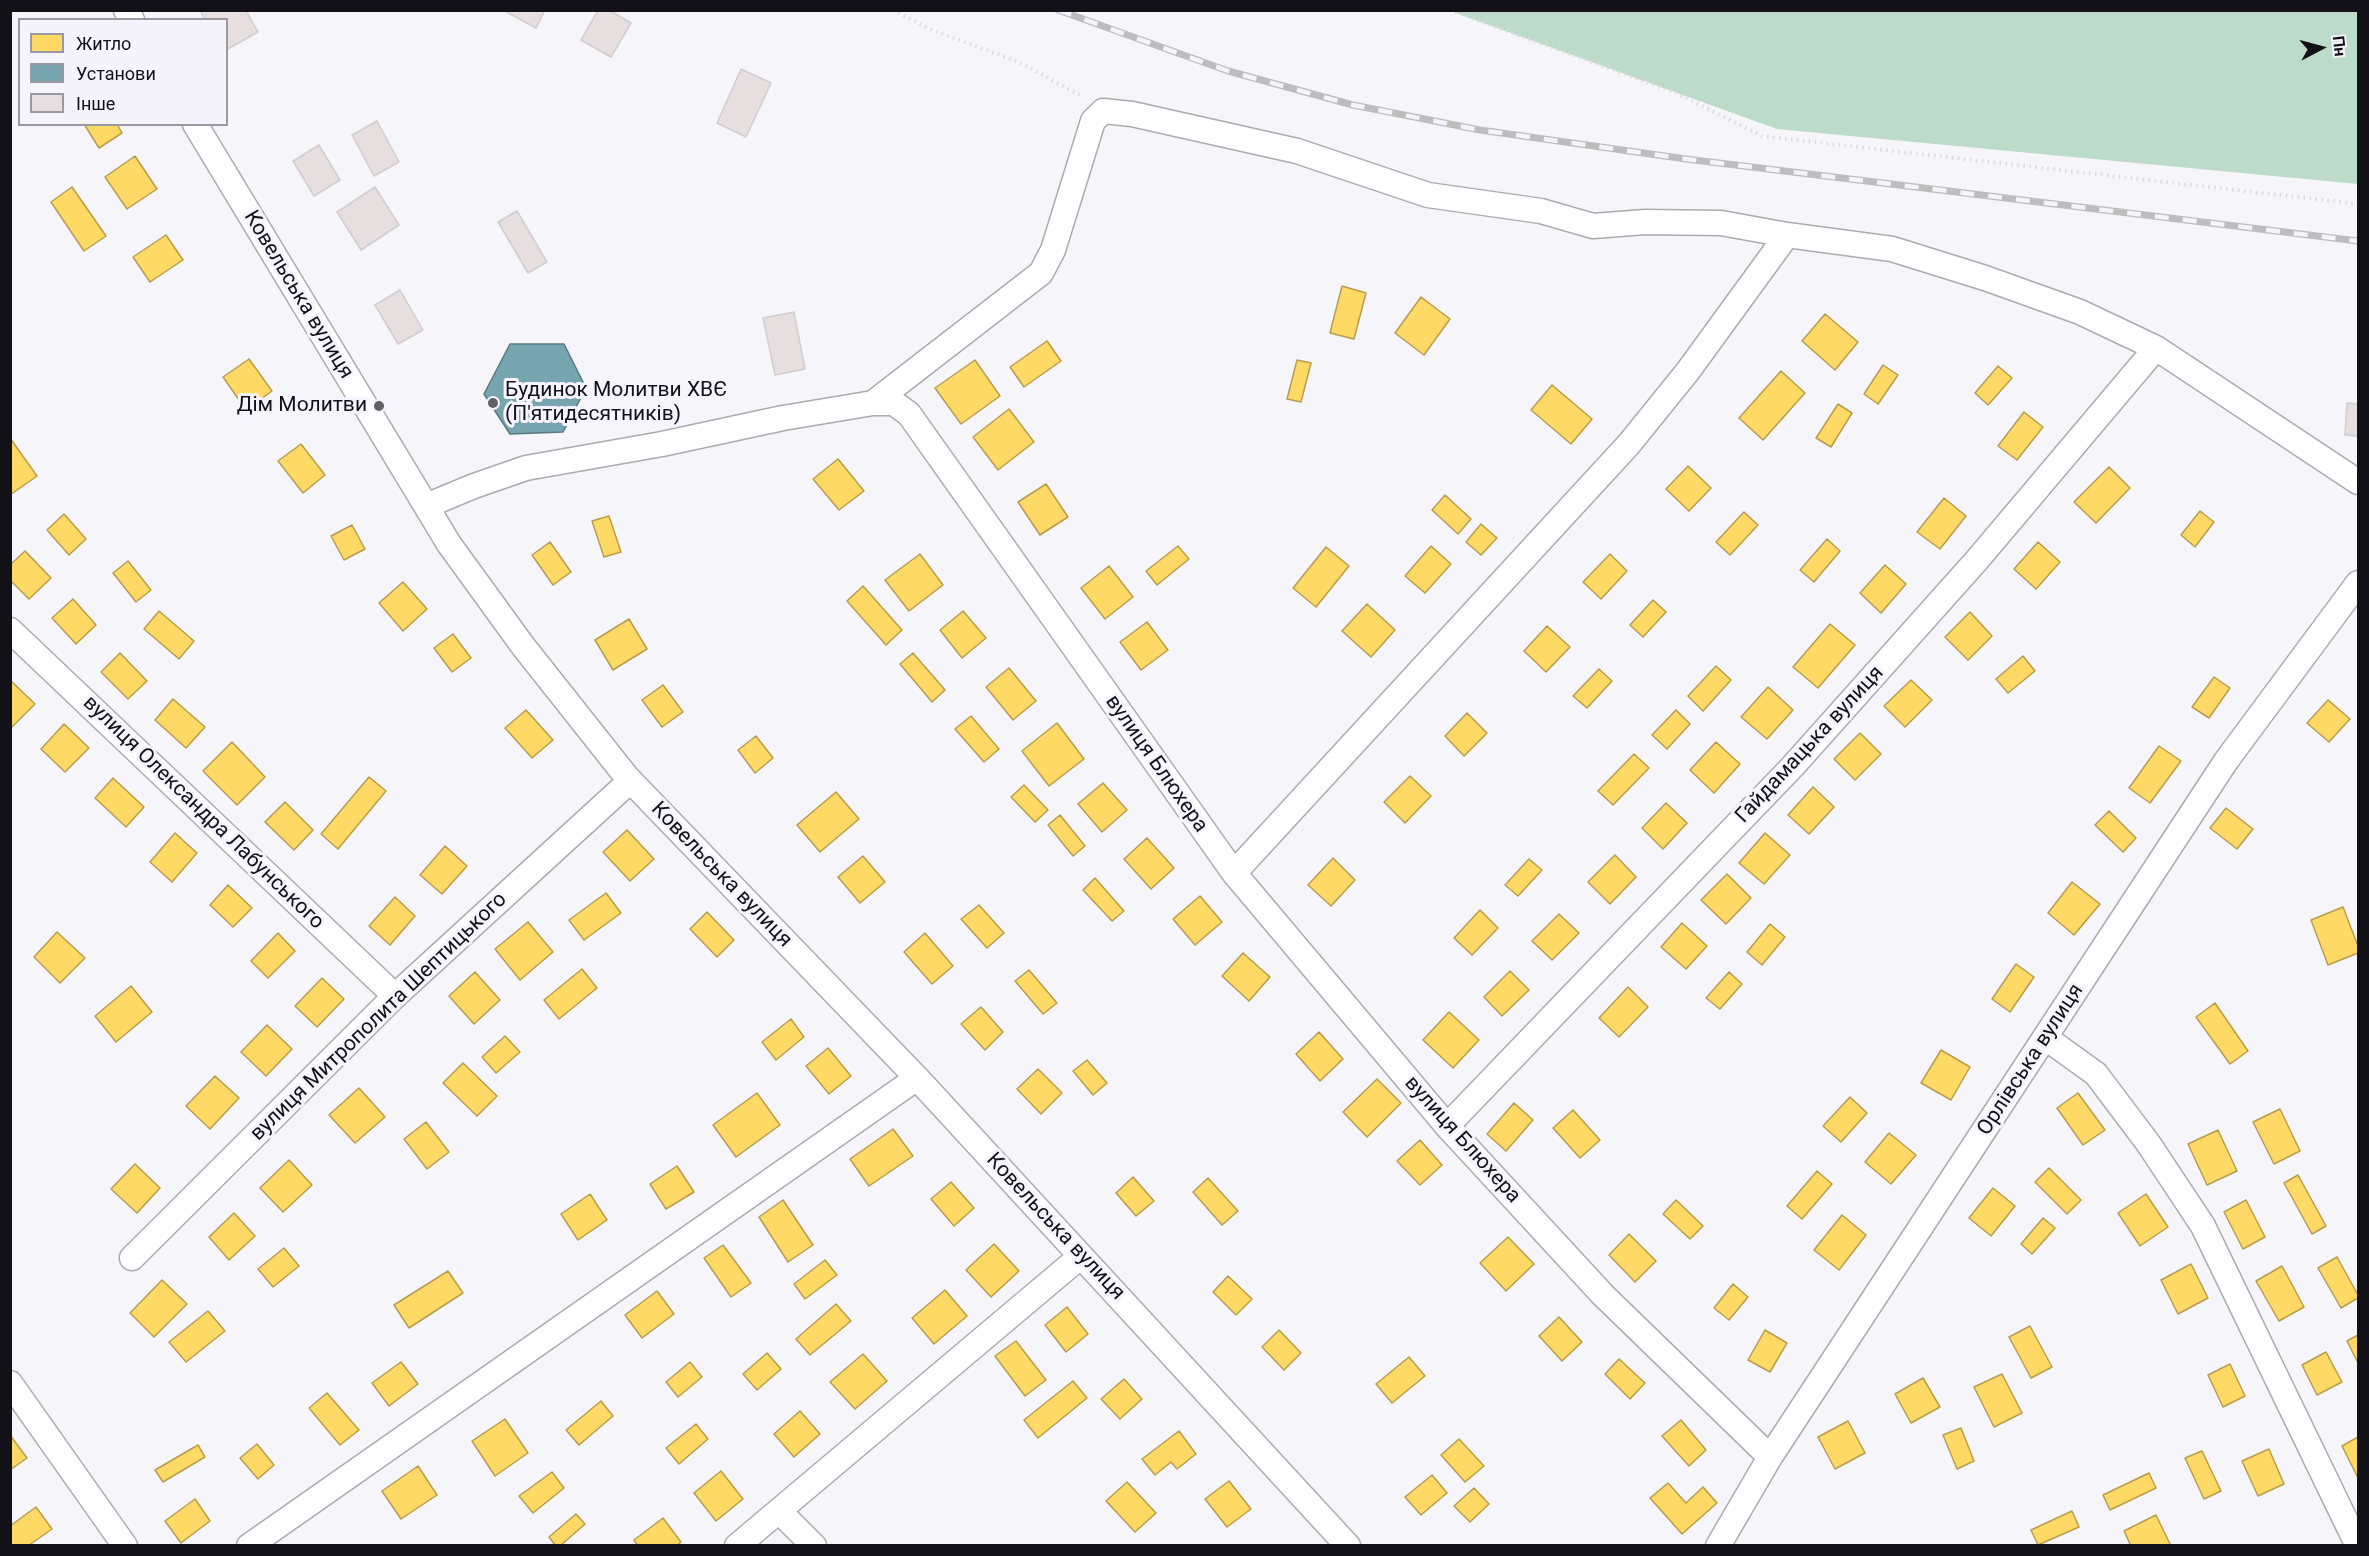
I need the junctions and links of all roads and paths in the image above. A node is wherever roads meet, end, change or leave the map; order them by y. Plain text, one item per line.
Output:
1 (893, 10) edge
2 (1450, 10) edge
3 (1108, 112) junction
4 (196, 126) edge
5 (2358, 204) edge
6 (1787, 235) junction
7 (2156, 348) junction
8 (873, 403) junction
9 (2358, 482) edge
10 (426, 506) junction
11 (2358, 583) edge
12 (10, 630) edge
13 (630, 781) junction
14 (1234, 873) junction
15 (395, 996) junction
16 (2046, 1038) junction
17 (917, 1078) junction
18 (1447, 1126) junction
19 (1081, 1256) junction
20 (132, 1257) dead end
21 (10, 1383) edge
22 (1770, 1457) junction
23 (778, 1511) junction
24 (125, 1545) edge
25 (249, 1545) edge
26 (737, 1545) edge
27 (814, 1545) edge
28 (1348, 1545) edge
29 (1718, 1545) edge
30 (2358, 1545) edge

1 - 3 path
2 - 5 path
3 - 6 street
3 - 8 street
4 - 10 street, Ковельська вулиця
6 - 7 street
6 - 14 street
7 - 9 street
7 - 18 street, Гайдамацька вулиця
8 - 10 street, вулиця Блюхера
8 - 14 street, вулиця Блюхера
10 - 13 street, Ковельська вулиця
11 - 16 street, Орлівська вулиця
12 - 15 street, вулиця Олександра Лабунського
13 - 15 street, вулиця Митрополита Шептицького
13 - 17 street, Ковельська вулиця
14 - 18 street, вулиця Блюхера
15 - 20 street, вулиця Митрополита Шептицького
16 - 22 street, Орлівська вулиця
16 - 30 street
17 - 19 street, Ковельська вулиця
17 - 25 street
18 - 22 street, вулиця Блюхера
19 - 23 street
19 - 28 street, Ковельська вулиця
21 - 24 street
22 - 29 street, Орлівська вулиця
23 - 26 street
23 - 27 street

